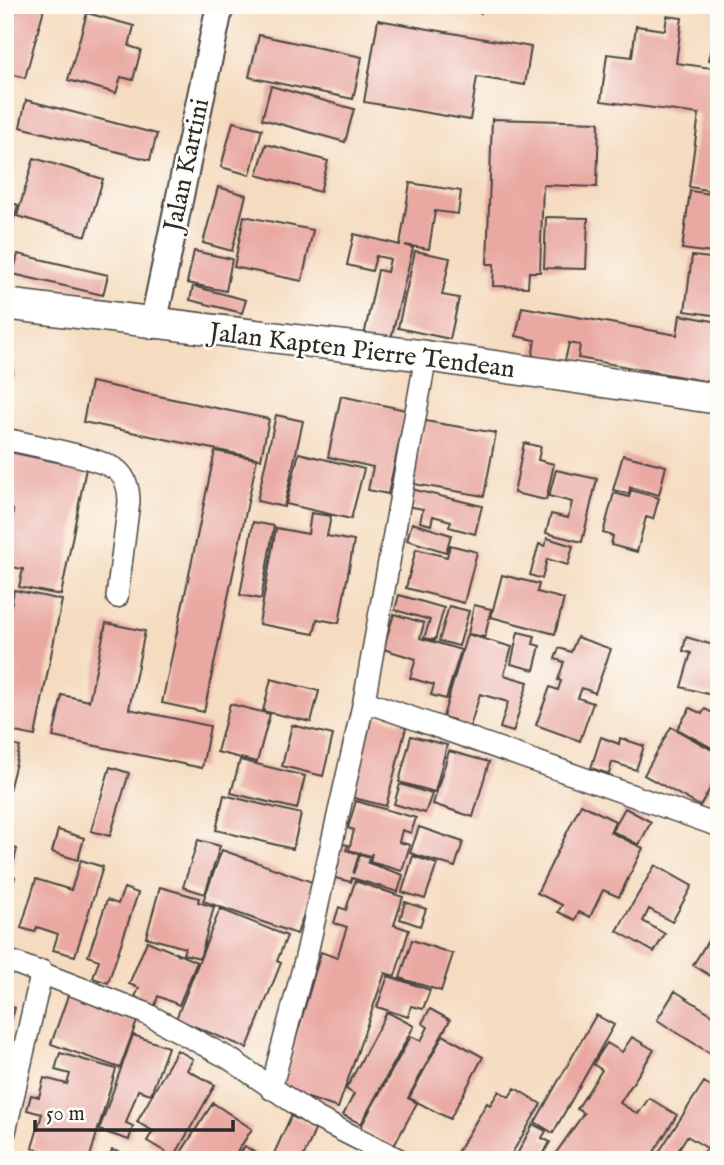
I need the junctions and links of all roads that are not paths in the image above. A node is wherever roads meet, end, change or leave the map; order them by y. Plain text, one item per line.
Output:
1 (220, 5) edge
2 (5, 304) edge
3 (153, 325) junction
4 (425, 356) junction
5 (719, 400) edge
6 (5, 439) edge
7 (117, 597) dead end
8 (364, 701) junction
9 (719, 826) edge
10 (5, 959) edge
11 (42, 971) junction
12 (271, 1089) junction
13 (5, 1132) edge
14 (400, 1160) edge

1 - 3 street, Jalan Kartini
2 - 3 main road, Jalan Kapten Pierre Tendean
3 - 4 main road, Jalan Kapten Pierre Tendean
4 - 5 main road, Jalan Kapten Pierre Tendean
4 - 8 street
6 - 7 street
8 - 9 street
8 - 12 street
10 - 11 street
11 - 12 street
11 - 13 street
12 - 14 street

